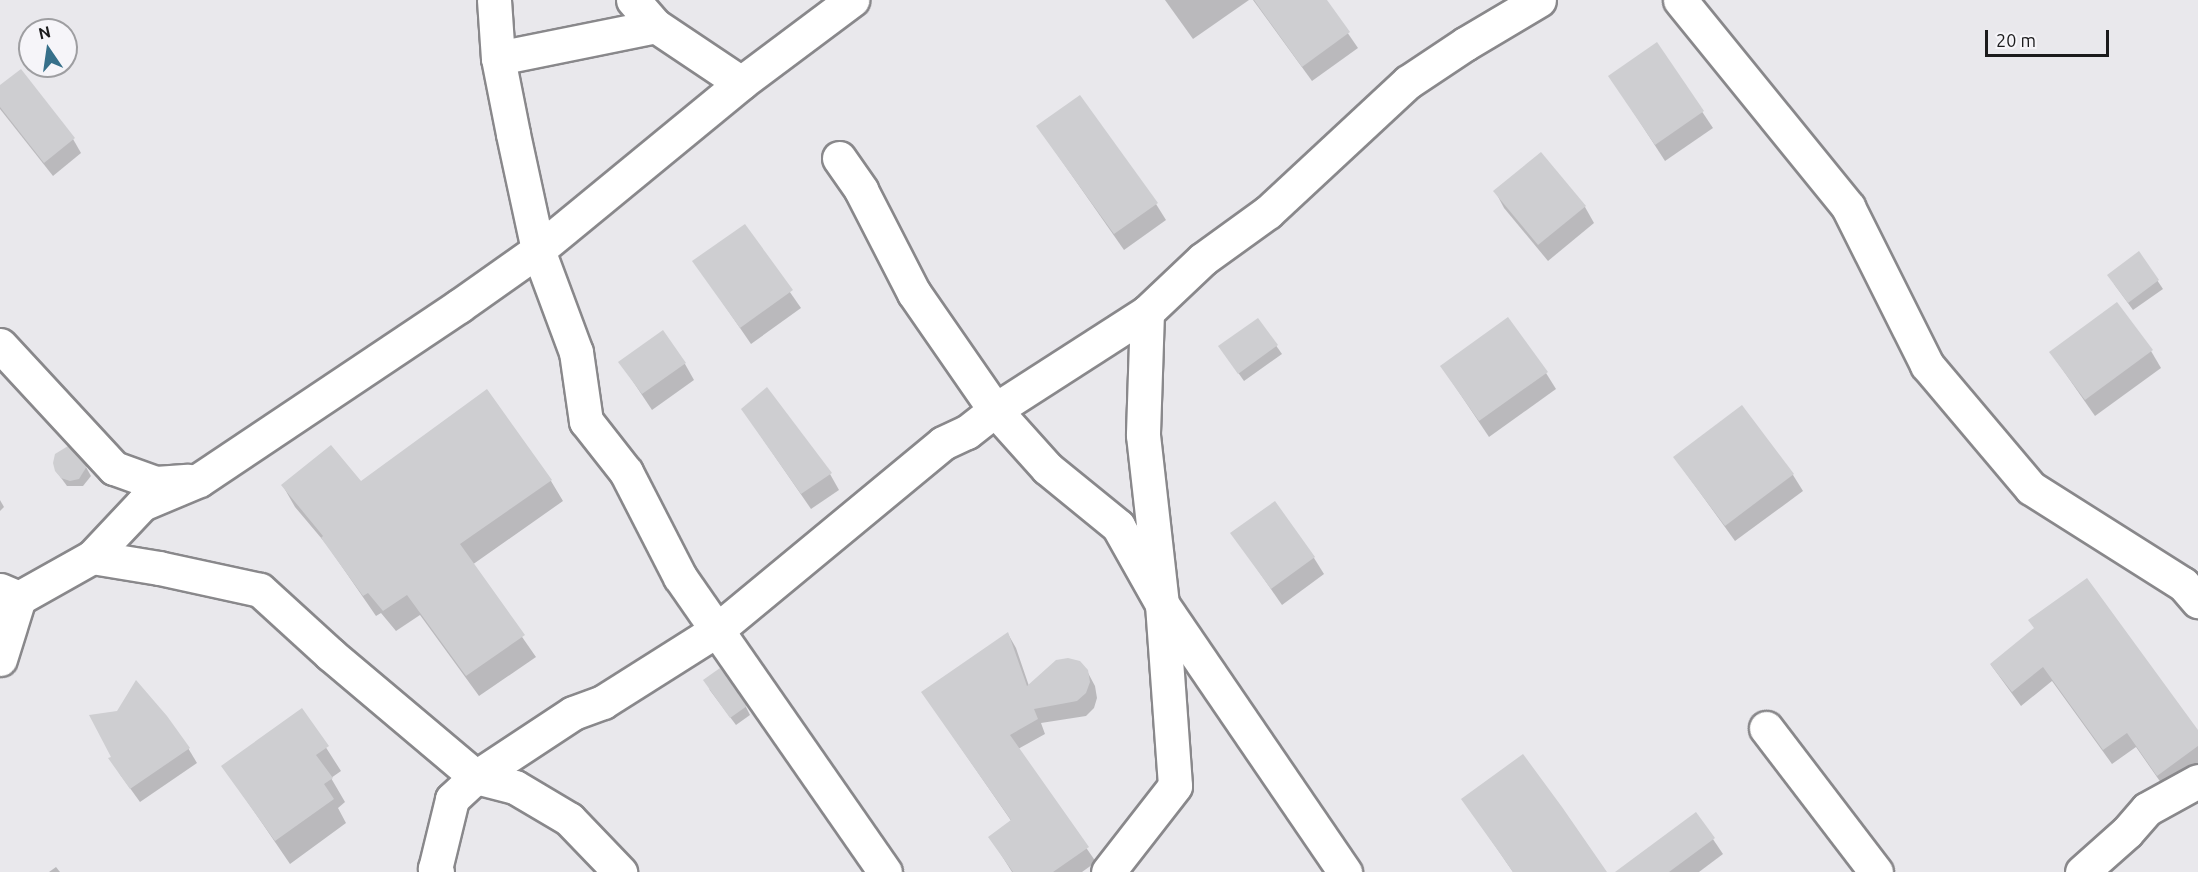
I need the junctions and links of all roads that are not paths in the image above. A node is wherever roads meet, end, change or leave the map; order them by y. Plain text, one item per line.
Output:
1 (494, 0) edge
2 (633, 0) edge
3 (852, 0) edge
4 (1539, 0) edge
5 (1680, 0) edge
6 (656, 26) junction
7 (498, 58) junction
8 (741, 83) junction
9 (839, 158) dead end
10 (538, 250) junction
11 (1147, 312) junction
12 (0, 345) edge
13 (995, 410) junction
14 (199, 480) junction
15 (92, 557) junction
16 (10, 594) edge
17 (2198, 601) edge
18 (1162, 604) junction
19 (717, 630) junction
20 (0, 659) edge
21 (1766, 728) dead end
22 (476, 777) junction
23 (2198, 782) edge
24 (437, 872) edge
25 (620, 872) edge
26 (885, 872) edge
27 (1108, 872) edge
28 (1345, 872) edge
29 (1876, 872) edge
30 (2082, 872) edge

1 - 7 street
2 - 6 street
3 - 8 street
4 - 11 street
5 - 17 street
6 - 7 street
6 - 8 street
7 - 10 street
8 - 10 street
9 - 13 street
10 - 14 street
10 - 19 street
11 - 13 street
11 - 18 street
12 - 14 street
13 - 18 street
13 - 19 street
14 - 15 street
15 - 16 street
15 - 22 street
16 - 20 street
18 - 27 street
18 - 28 street
19 - 22 street
19 - 26 street
21 - 29 street
22 - 24 street
22 - 25 street
23 - 30 street

